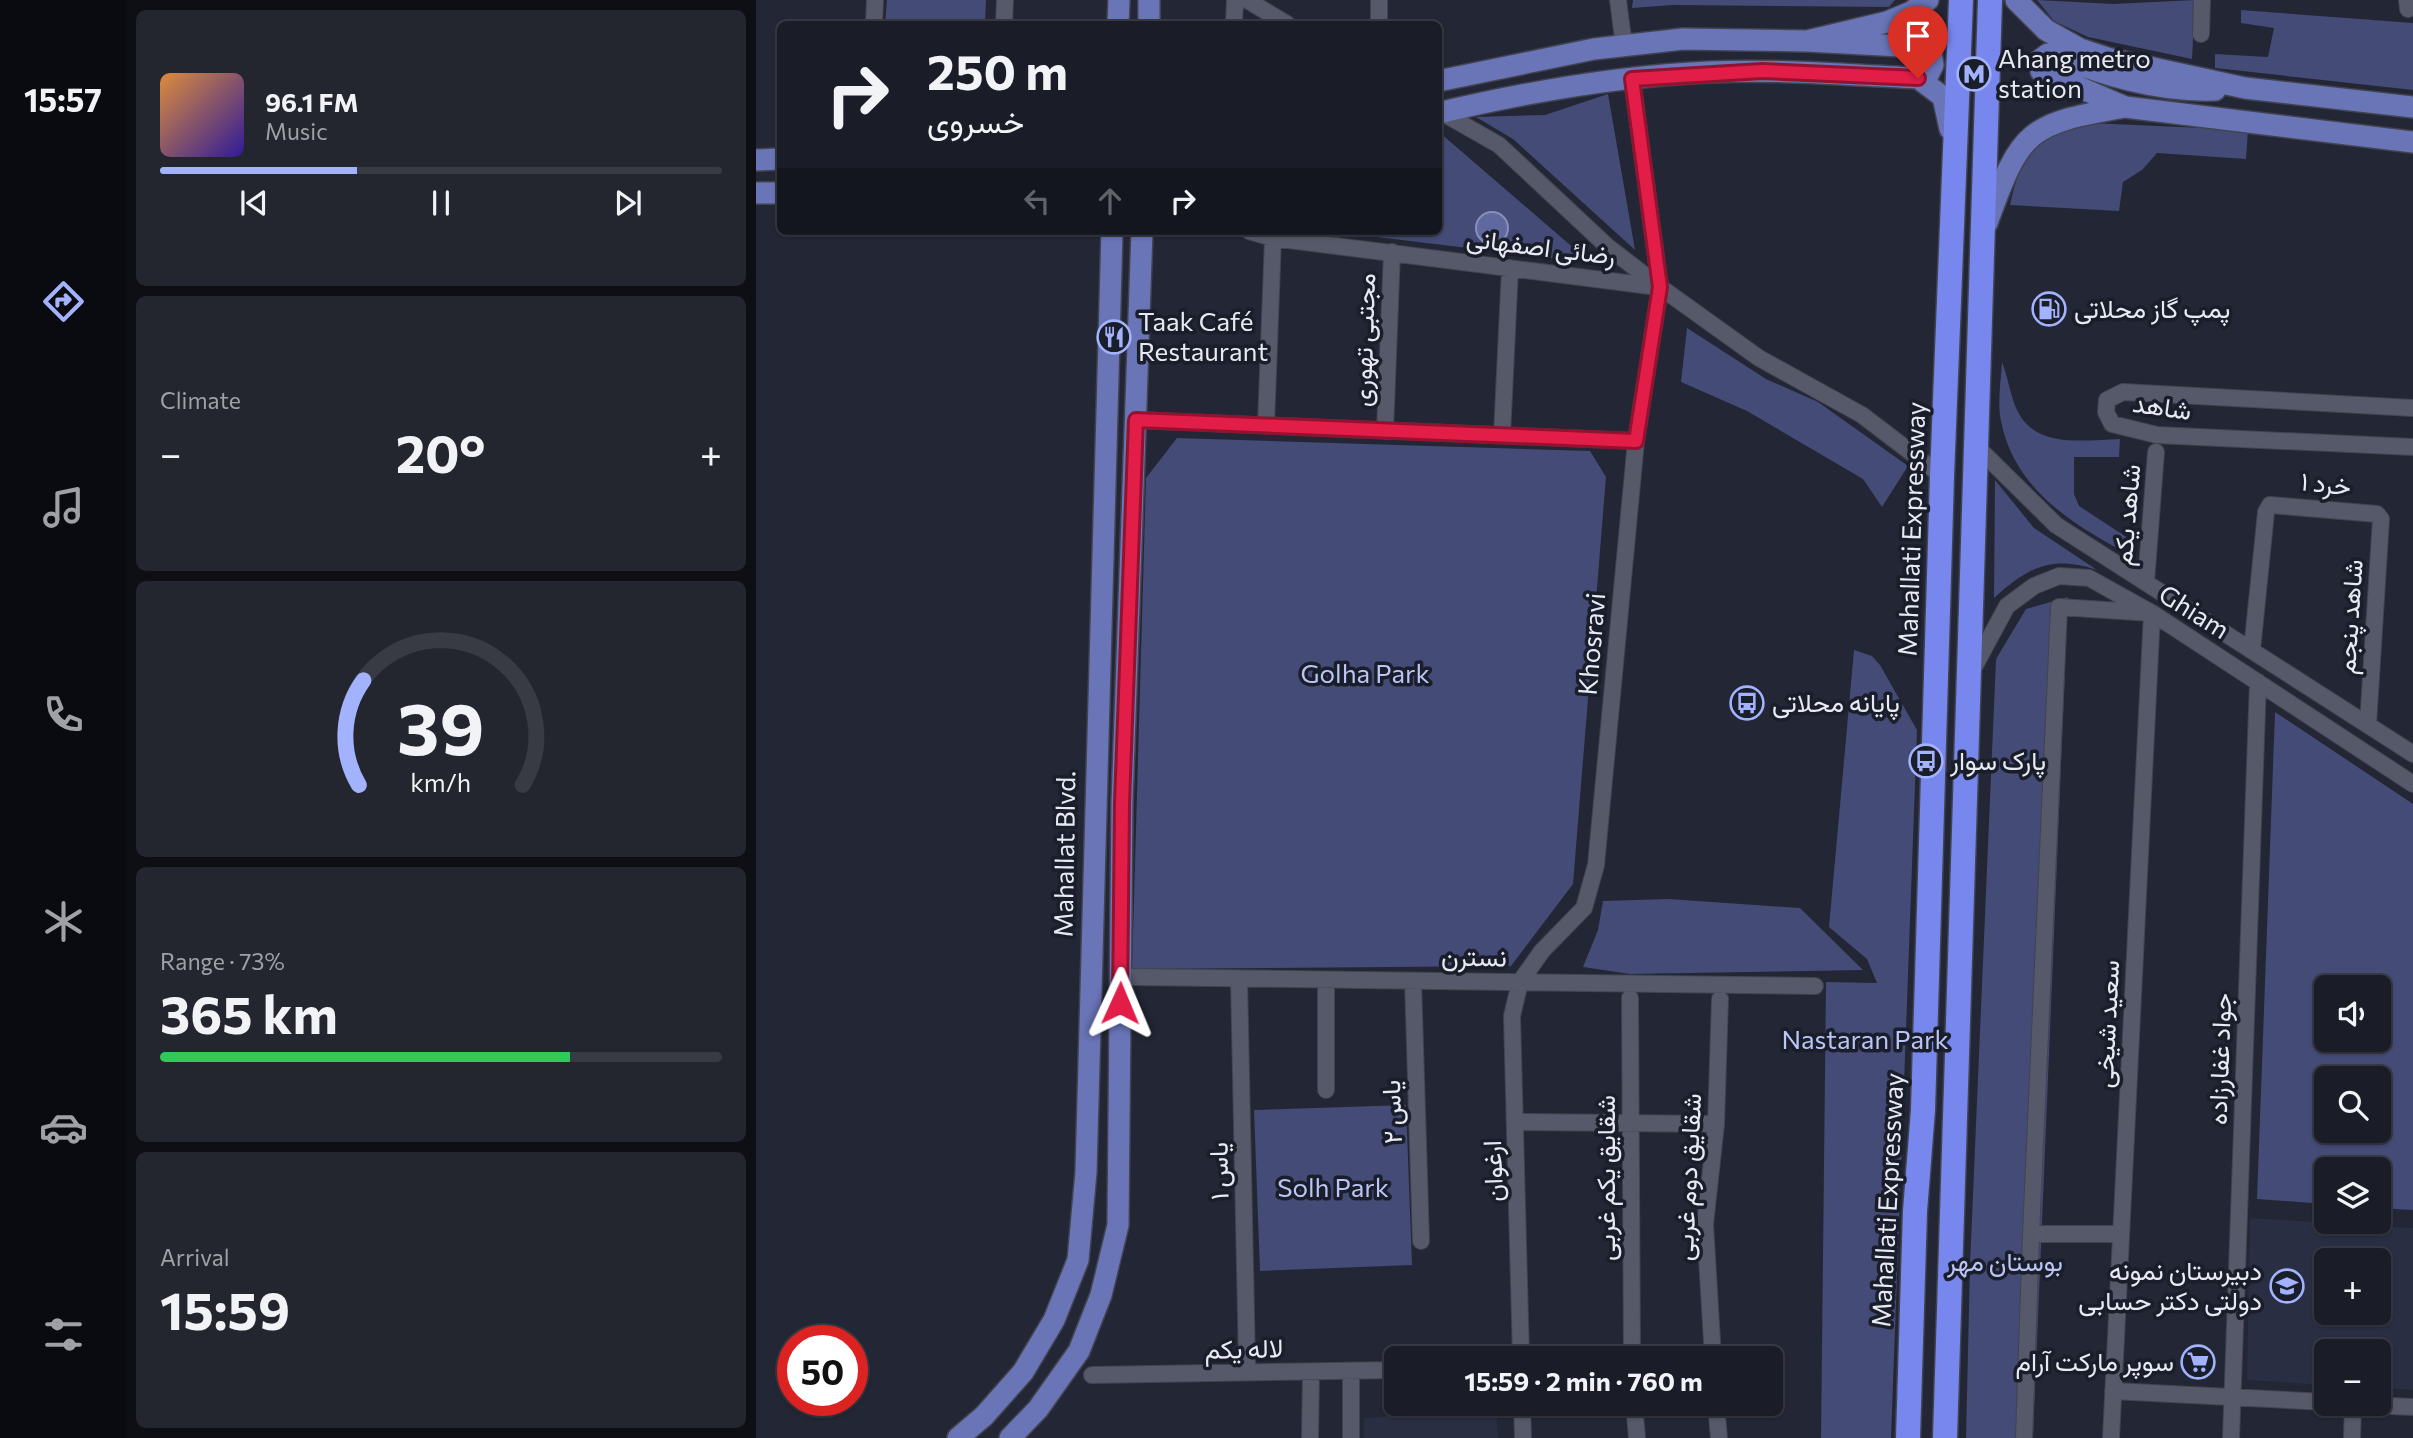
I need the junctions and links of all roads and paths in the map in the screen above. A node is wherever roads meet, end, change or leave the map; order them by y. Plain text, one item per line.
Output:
1 (875, 0) edge
2 (1006, 0) edge
3 (1119, 0) edge
4 (1149, 0) edge
5 (1235, 0) edge
6 (1247, 0) edge
7 (1379, 0) edge
8 (1619, 0) edge
9 (1928, 0) edge
10 (1961, 0) edge
11 (1990, 0) edge
12 (2016, 0) edge
13 (2202, 0) edge
14 (874, 21) edge
15 (1004, 21) edge
16 (1118, 21) edge
17 (1149, 21) edge
18 (1234, 21) edge
19 (1282, 21) edge
20 (1379, 21) edge
21 (2201, 34) dead end
22 (1807, 41) junction
23 (1624, 46) junction
24 (1918, 78) junction
25 (1632, 79) junction
26 (1442, 80) edge
27 (2245, 88) junction
28 (2125, 107) junction
29 (2413, 107) edge
30 (1442, 112) edge
31 (1442, 113) edge
32 (2413, 142) edge
33 (777, 159) edge
34 (756, 160) edge
35 (1956, 161) junction
36 (756, 193) edge
37 (777, 193) edge
38 (1984, 232) junction
39 (1106, 235) edge
40 (1112, 235) edge
41 (1263, 235) edge
42 (1145, 236) edge
43 (1273, 238) junction
44 (1392, 252) junction
45 (1111, 253) junction
46 (1510, 268) junction
47 (1660, 287) junction
48 (2413, 408) edge
49 (1136, 420) junction
50 (1266, 425) junction
51 (1385, 431) junction
52 (1502, 435) junction
53 (1636, 441) junction
54 (1977, 447) junction
55 (2413, 447) edge
56 (2156, 452) dead end
57 (1942, 476) junction
58 (2377, 514) joint
59 (2130, 573) junction
60 (2146, 582) junction
61 (2116, 593) junction
62 (2152, 613) junction
63 (2252, 650) junction
64 (1970, 675) junction
65 (2258, 682) junction
66 (2368, 724) junction
67 (2413, 754) edge
68 (2413, 784) edge
69 (1132, 977) dead end
70 (1239, 979) junction
71 (1326, 980) junction
72 (1413, 981) junction
73 (1520, 982) junction
74 (1815, 986) dead end
75 (1927, 996) junction
76 (1630, 998) dead end
77 (1720, 999) dead end
78 (1959, 1001) junction
79 (1326, 1090) dead end
80 (1923, 1110) junction
81 (1956, 1112) junction
82 (1516, 1122) junction
83 (1631, 1123) junction
84 (1716, 1124) junction
85 (2031, 1234) junction
86 (2121, 1234) junction
87 (1421, 1241) dead end
88 (1521, 1346) edge
89 (1632, 1346) edge
90 (1712, 1346) edge
91 (1247, 1363) dead end
92 (1384, 1370) edge
93 (1351, 1371) junction
94 (1311, 1372) junction
95 (1092, 1375) dead end
96 (2113, 1391) junction
97 (2232, 1398) junction
98 (2314, 1401) edge
99 (2391, 1406) edge
100 (2413, 1407) edge
101 (1522, 1416) edge
102 (1635, 1416) edge
103 (1717, 1416) edge
104 (2352, 1416) edge
105 (958, 1438) edge
106 (1010, 1438) edge
107 (1310, 1438) edge
108 (1351, 1438) edge
109 (1523, 1438) edge
110 (1637, 1438) edge
111 (1719, 1438) edge
112 (1908, 1438) edge
113 (1945, 1438) edge
114 (2024, 1438) edge
115 (2111, 1438) edge
116 (2231, 1438) edge
117 (2351, 1438) edge

1 - 14 street
2 - 15 street
3 - 16 main road
4 - 17 main road
5 - 18 street
6 - 19 street
7 - 20 street
8 - 23 street
9 - 22 main road
10 - 35 highway, Mahallati Expressway
11 - 38 highway
12 - 27 main road
13 - 21 street
22 - 23 main road
22 - 24 main road
23 - 26 main road
24 - 25 main road
24 - 35 main road
25 - 30 main road
25 - 47 street, Khosravi
27 - 28 main road
27 - 29 main road
28 - 32 main road
28 - 38 main road
31 - 47 street
33 - 34 main road
35 - 57 highway, Mahallati Expressway
36 - 37 main road
38 - 54 highway
39 - 45 main road
40 - 45 main road, Mahallat Blvd.
41 - 43 street, رضائی اصفهانی
42 - 49 main road
43 - 44 street, رضائی اصفهانی
43 - 50 street
44 - 46 street, رضائی اصفهانی
44 - 51 street, مجتبی تهوری
45 - 105 main road, Mahallat Blvd.
46 - 47 street, رضائی اصفهانی
46 - 52 street
47 - 53 street, Khosravi
47 - 57 street
48 - 55 street, شاهد
49 - 50 street
49 - 106 main road
50 - 51 street
51 - 52 street
52 - 53 street
53 - 73 street, Khosravi
54 - 59 street, Ghiam
54 - 64 highway
56 - 60 street, شاهد یکم
57 - 75 highway, Mahallati Expressway
58 - 63 street, خرد ۱
58 - 66 street, شاهد پنجم
59 - 60 street, Ghiam
59 - 61 street
60 - 63 street, Ghiam
61 - 62 street, Ghiam
61 - 64 street, Ghiam
62 - 65 street, Ghiam
62 - 85 street
62 - 86 street, سعید شیخی
63 - 66 street, Ghiam
64 - 78 highway
65 - 68 street, Ghiam
65 - 97 street, جواد غفارزاده
66 - 67 street, Ghiam
69 - 70 street, نسترن
70 - 71 street, نسترن
70 - 91 street, یاس ۱
71 - 72 street, نسترن
71 - 79 street
72 - 73 street, نسترن
72 - 87 street, یاس ۲
73 - 74 street, نسترن
73 - 82 street, ارغوان
75 - 78 highway
75 - 80 highway, Mahallati Expressway
76 - 83 street, شقایق یکم غربی
77 - 84 street, شقایق دوم غربی
78 - 81 highway
80 - 81 highway
80 - 112 highway, Mahallati Expressway
81 - 113 highway
82 - 83 street
82 - 88 street, ارغوان
83 - 84 street
83 - 89 street, شقایق یکم غربی
84 - 90 street, شقایق دوم غربی
85 - 86 street
85 - 114 street
86 - 96 street, سعید شیخی
92 - 93 street, لاله یکم
93 - 94 street, لاله یکم
93 - 108 street
94 - 95 street, لاله یکم
94 - 107 street
96 - 97 street
96 - 115 street, سعید شیخی
97 - 98 street
97 - 116 street, جواد غفارزاده
99 - 100 street
101 - 109 street
102 - 110 street
103 - 111 street
104 - 117 street

